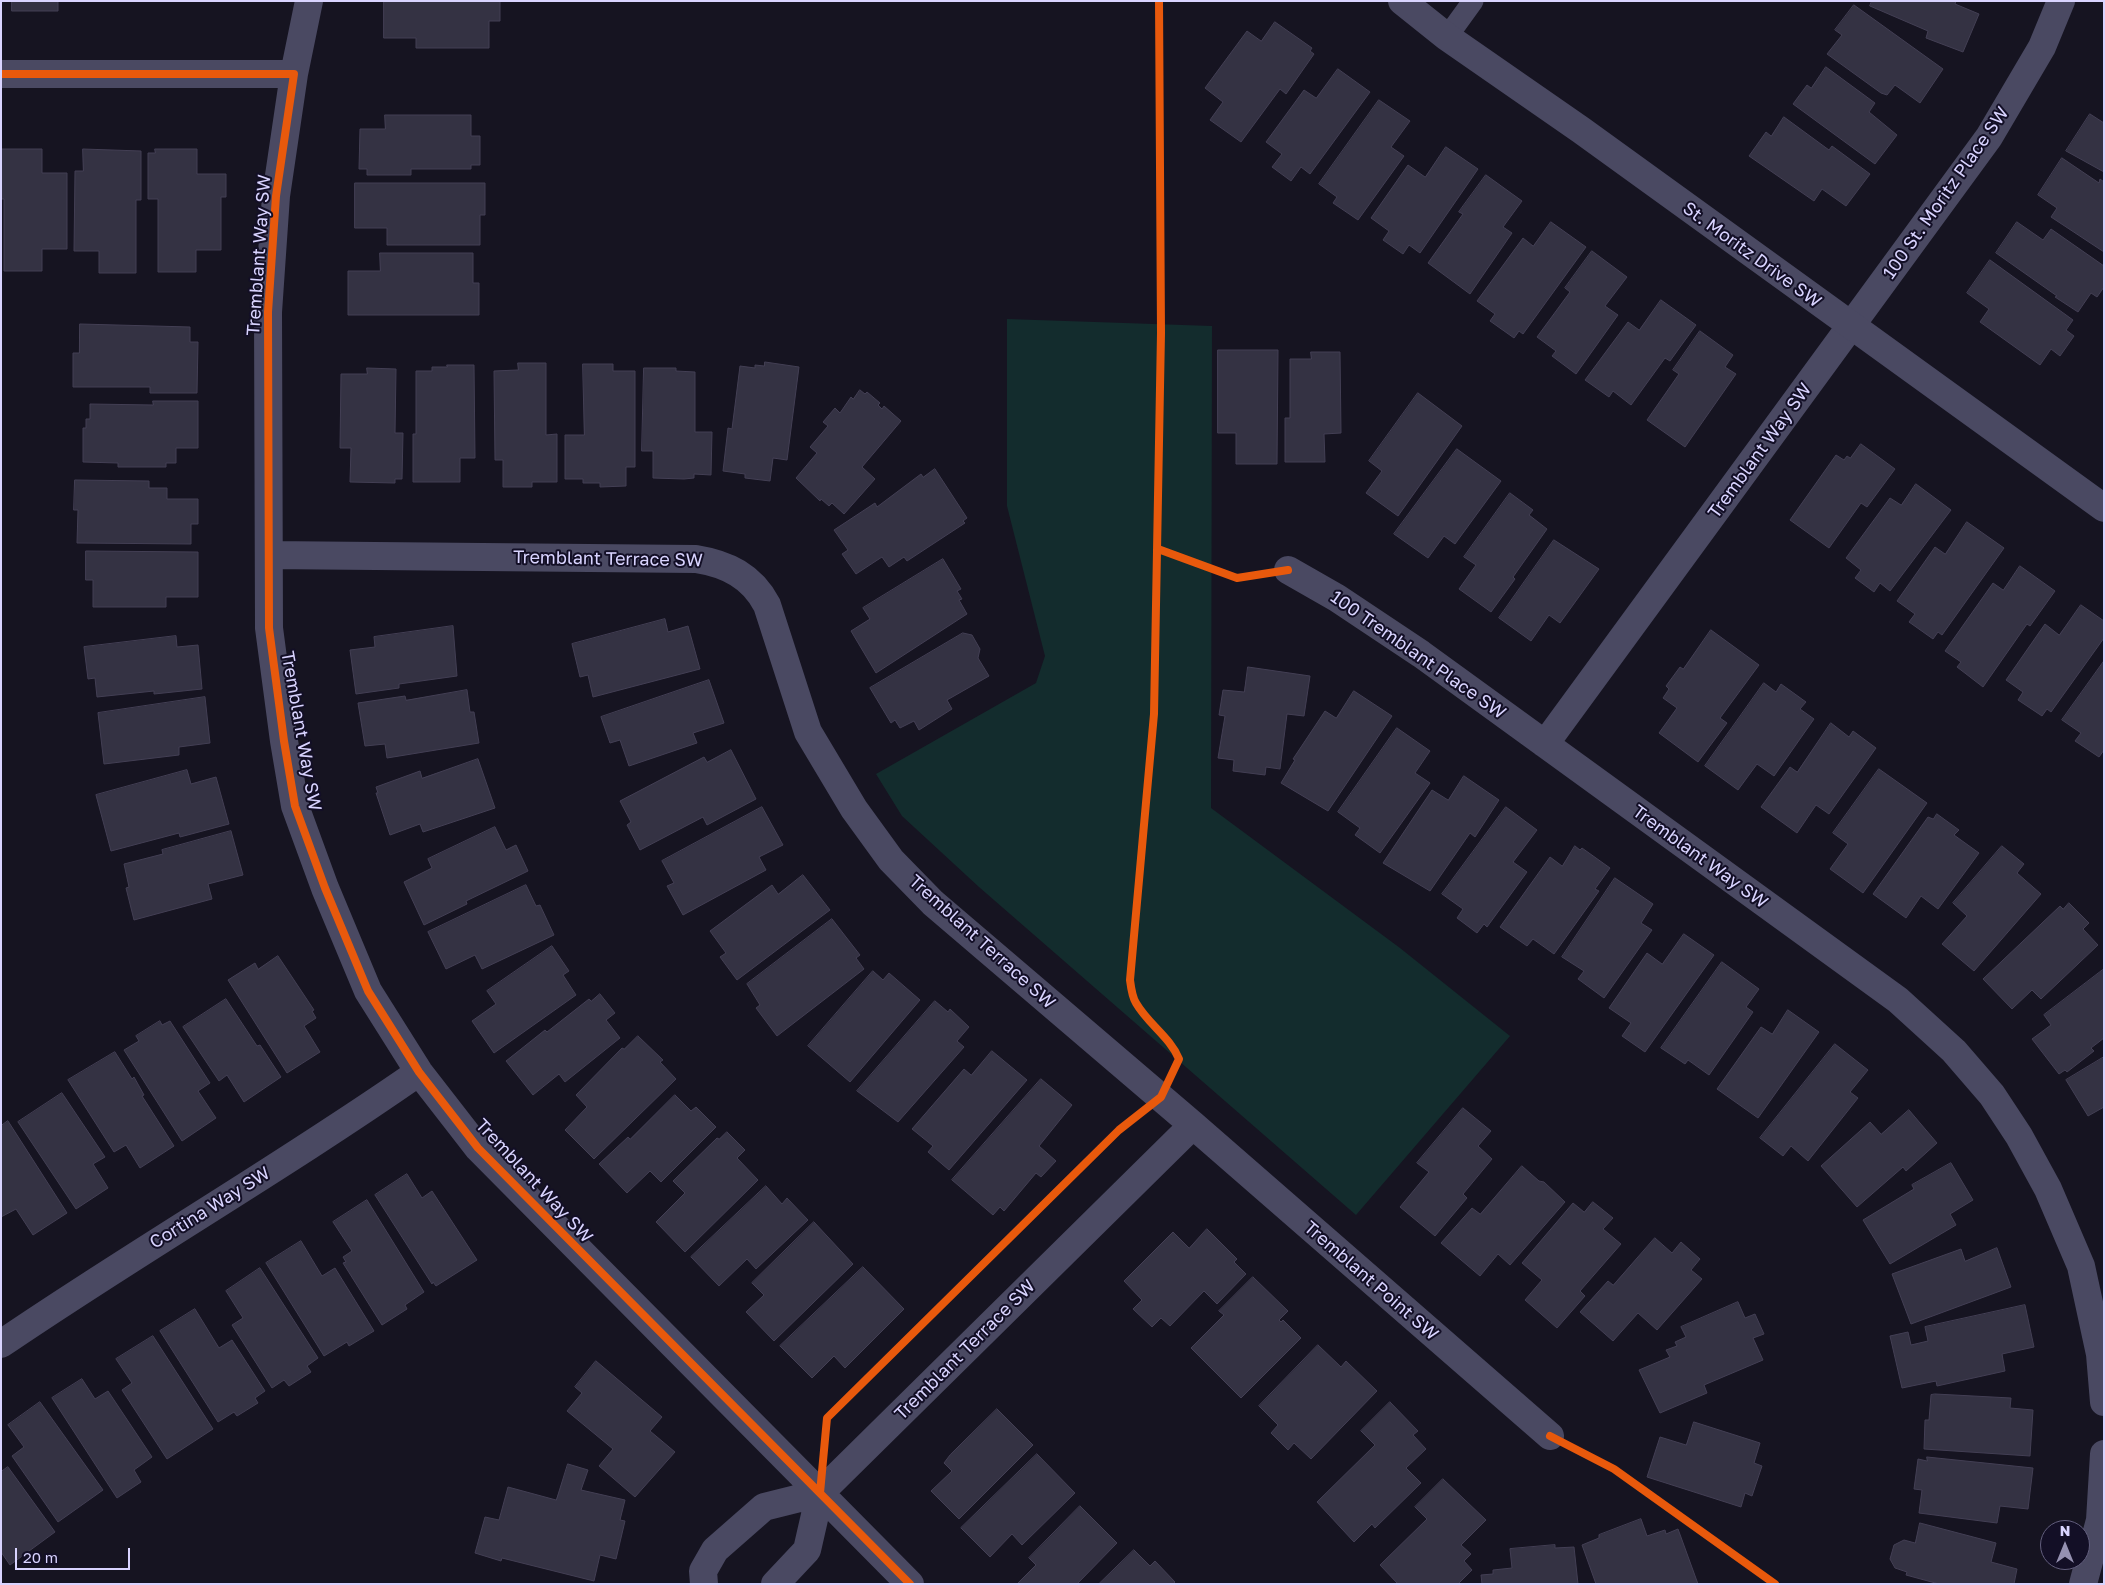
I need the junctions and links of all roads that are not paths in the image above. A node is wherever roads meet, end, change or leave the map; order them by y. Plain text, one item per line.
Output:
1 (309, 1) edge
2 (1402, 1) edge
3 (1473, 1) edge
4 (2060, 1) edge
5 (1447, 37) junction
6 (1, 74) edge
7 (294, 74) junction
8 (1851, 327) junction
9 (2104, 508) edge
10 (269, 555) junction
11 (1288, 570) dead end
12 (1545, 744) junction
13 (419, 1072) junction
14 (1193, 1125) junction
15 (1, 1344) edge
16 (2104, 1402) edge
17 (1550, 1436) dead end
18 (2104, 1454) edge
19 (820, 1493) junction
20 (704, 1584) edge
21 (775, 1584) edge
22 (910, 1584) edge
23 (2083, 1584) edge

1 - 7 street, Tremblant Way SW
2 - 5 street, St. Moritz Drive SW
3 - 5 lane
4 - 8 street, 100 St. Moritz Place SW
5 - 8 street, St. Moritz Drive SW
6 - 7 street
7 - 10 street, Tremblant Way SW
8 - 9 street, St. Moritz Drive SW
8 - 12 street, Tremblant Way SW
10 - 13 street, Tremblant Way SW
10 - 14 street, Tremblant Terrace SW
11 - 12 street, 100 Tremblant Place SW
12 - 16 street, Tremblant Way SW
13 - 15 street, Cortina Way SW
13 - 19 street, Tremblant Way SW
14 - 17 street, Tremblant Point SW
14 - 19 street, Tremblant Terrace SW
18 - 23 street
19 - 20 street
19 - 21 street
19 - 22 street, Tremblant Way SW

